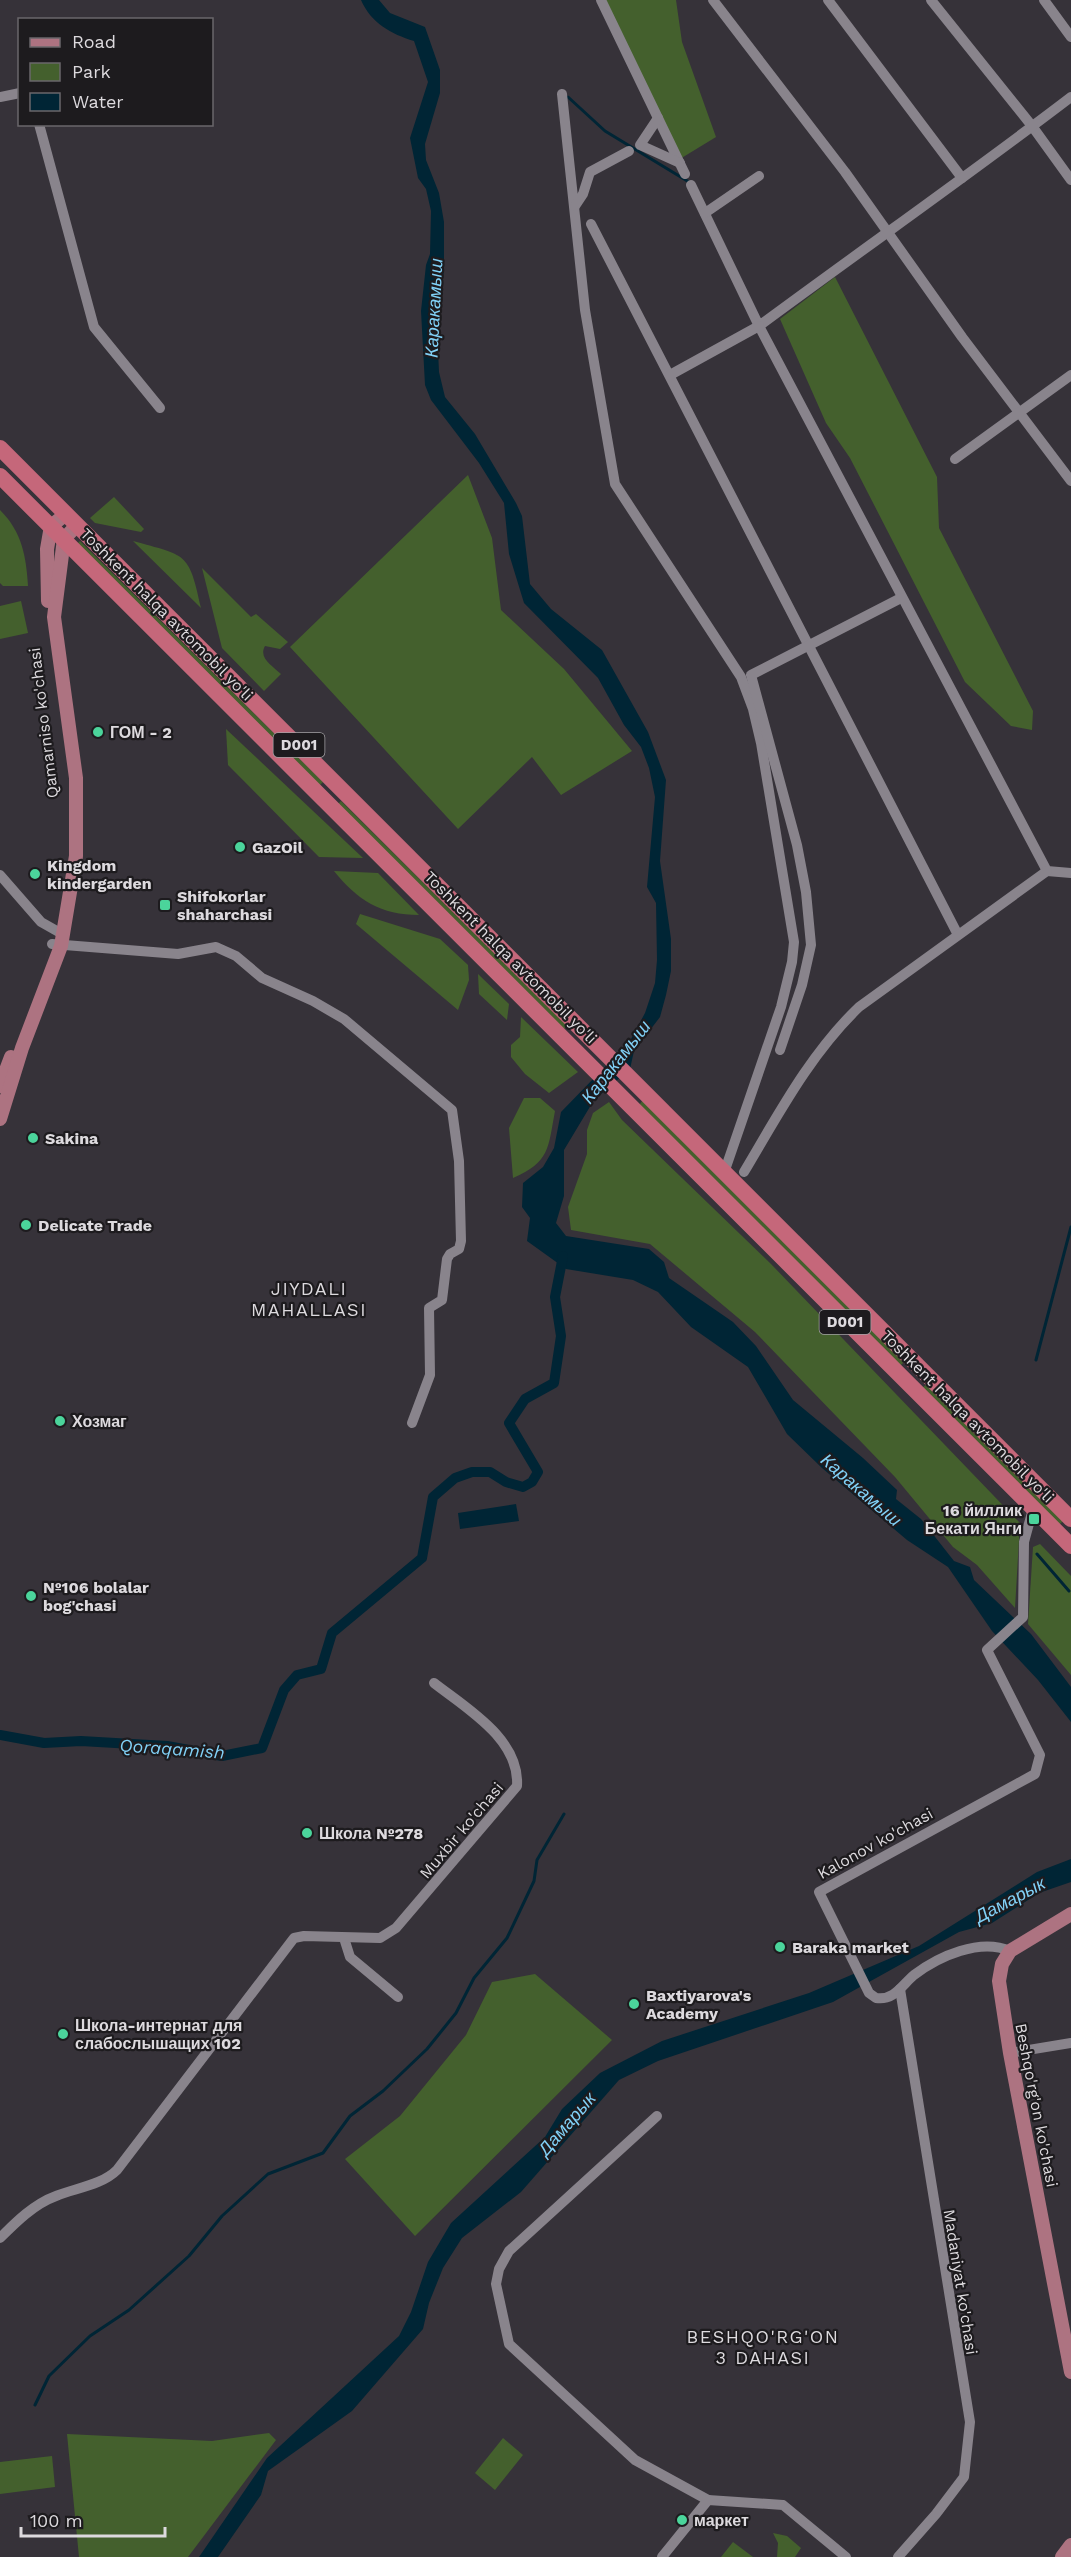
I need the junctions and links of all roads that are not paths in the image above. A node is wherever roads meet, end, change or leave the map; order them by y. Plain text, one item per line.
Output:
1 (601, 0) edge
2 (713, 0) edge
3 (828, 0) edge
4 (931, 0) edge
5 (1044, 0) edge
6 (1071, 37) edge
7 (18, 93) edge
8 (562, 94) dead end
9 (0, 97) edge
10 (1071, 97) edge
11 (658, 118) junction
12 (40, 126) edge
13 (1032, 126) junction
14 (629, 151) dead end
15 (680, 163) junction
16 (685, 174) dead end
17 (759, 176) dead end
18 (962, 178) junction
19 (1071, 180) edge
20 (691, 185) dead end
21 (575, 206) junction
22 (705, 213) junction
23 (591, 224) dead end
24 (888, 230) junction
25 (759, 326) junction
26 (670, 375) junction
27 (1071, 375) edge
28 (160, 408) dead end
29 (1020, 413) junction
30 (0, 448) edge
31 (955, 459) dead end
32 (0, 476) edge
33 (1071, 481) edge
34 (71, 519) junction
35 (51, 526) junction
36 (64, 539) junction
37 (901, 598) junction
38 (809, 645) junction
39 (337, 783) junction
40 (322, 799) junction
41 (71, 856) junction
42 (1047, 871) junction
43 (1071, 873) edge
44 (0, 875) edge
45 (957, 933) junction
46 (58, 939) junction
47 (780, 1050) dead end
48 (0, 1086) edge
49 (0, 1119) edge
50 (744, 1172) dead end
51 (724, 1173) junction
52 (922, 1370) junction
53 (907, 1385) junction
54 (412, 1423) dead end
55 (1064, 1505) edge
56 (1033, 1509) junction
57 (1071, 1519) edge
58 (1070, 1543) edge
59 (434, 1683) dead end
60 (1071, 1914) edge
61 (344, 1938) junction
62 (1010, 1951) junction
63 (900, 1989) junction
64 (398, 1997) dead end
65 (1071, 2043) edge
66 (1010, 2053) junction
67 (657, 2116) dead end
68 (0, 2238) edge
69 (1071, 2372) edge
70 (708, 2500) junction
71 (1071, 2545) edge
72 (662, 2557) edge
73 (846, 2557) edge
74 (898, 2557) edge
75 (1062, 2557) edge

1 - 11 street
2 - 24 street
3 - 18 street
4 - 13 street
5 - 6 street
7 - 9 street
8 - 21 street
10 - 13 street
11 - 15 street
11 - 15 street
12 - 28 street
13 - 18 street
13 - 19 street
14 - 21 street
15 - 16 street
17 - 22 street
18 - 24 street
20 - 22 street
21 - 51 street
22 - 25 street
23 - 26 street
24 - 25 street
24 - 29 street
25 - 26 street
25 - 37 street
26 - 38 street
27 - 29 street
29 - 31 street
29 - 33 street
30 - 34 highway, Toshkent halqa avtomobil yo'li / D001
32 - 35 highway, Toshkent halqa avtomobil yo'li / D001
34 - 35 main road
34 - 36 main road
34 - 39 highway, Toshkent halqa avtomobil yo'li / D001
35 - 36 highway, Toshkent halqa avtomobil yo'li / D001
35 - 41 main road, Qamarniso ko'chasi
36 - 40 highway, Toshkent halqa avtomobil yo'li / D001
36 - 41 main road, Qamarniso ko'chasi
37 - 38 street
37 - 42 street
38 - 45 street
38 - 47 street
39 - 40 highway
39 - 51 highway, Toshkent halqa avtomobil yo'li / D001
40 - 53 highway, Toshkent halqa avtomobil yo'li / D001
41 - 46 main road, Qamarniso ko'chasi
42 - 43 street
42 - 45 street
44 - 46 street
45 - 50 street
46 - 48 main road, Qamarniso ko'chasi
46 - 49 main road, Qamarniso ko'chasi
46 - 54 street
51 - 52 highway, Toshkent halqa avtomobil yo'li / D001
52 - 53 highway
52 - 55 highway, Toshkent halqa avtomobil yo'li / D001
53 - 56 highway, Toshkent halqa avtomobil yo'li / D001
55 - 57 highway, Toshkent halqa avtomobil yo'li / D001
56 - 58 highway, Toshkent halqa avtomobil yo'li / D001
56 - 63 street, Kalonov ko'chasi
59 - 61 street, Muxbir ko'chasi
60 - 62 main road
61 - 64 street
61 - 68 street, Muxbir ko'chasi
62 - 63 street, Kalonov ko'chasi
62 - 66 main road, Beshqo'rg'on ko'chasi
63 - 74 street, Madaniyat ko'chasi
65 - 66 street
66 - 69 main road, Beshqo'rg'on ko'chasi
67 - 70 street
70 - 72 street
70 - 73 street
71 - 75 main road

